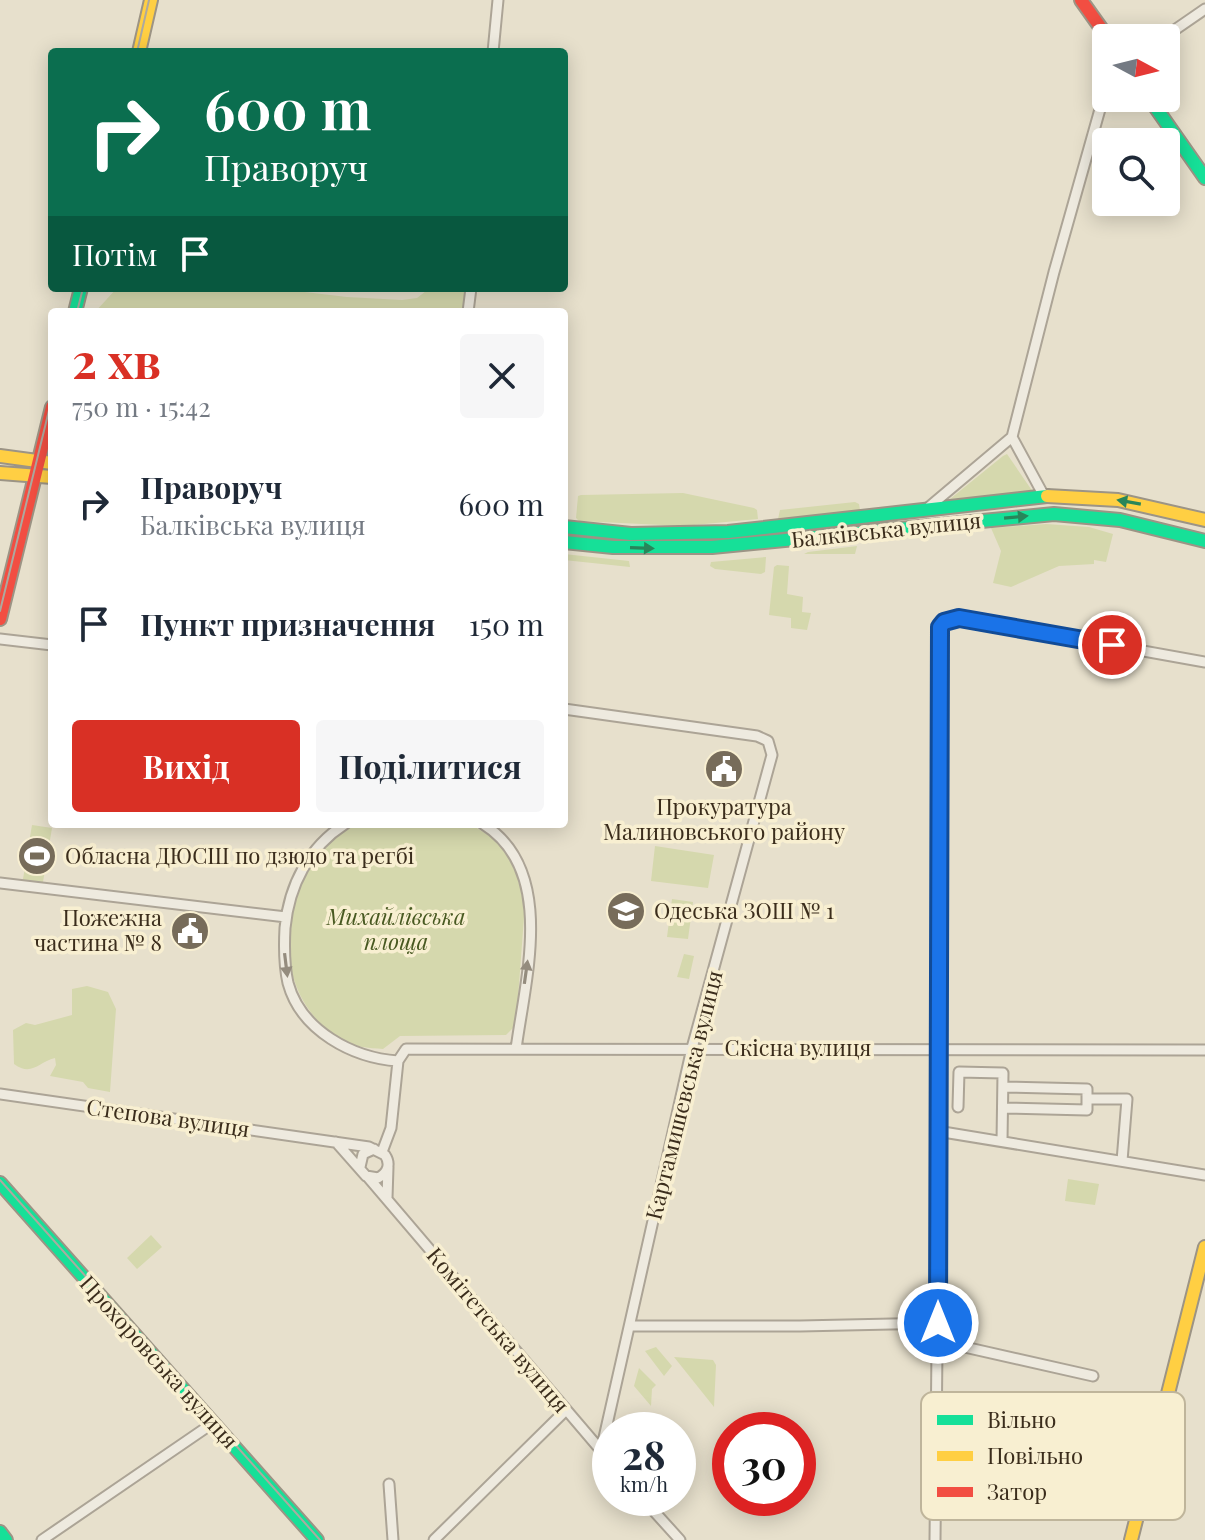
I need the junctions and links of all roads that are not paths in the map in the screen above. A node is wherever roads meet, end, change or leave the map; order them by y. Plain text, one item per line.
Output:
1 (151, 0) edge
2 (498, 0) edge
3 (1081, 0) edge
4 (1205, 9) edge
5 (1098, 24) edge
6 (1180, 26) edge
7 (140, 48) edge
8 (493, 48) edge
9 (1099, 112) edge
10 (1159, 112) edge
11 (1205, 178) edge
12 (1012, 437) junction
13 (48, 438) edge
14 (0, 456) edge
15 (45, 462) edge
16 (0, 473) edge
17 (35, 476) junction
18 (48, 477) edge
19 (1044, 496) junction
20 (925, 510) junction
21 (1205, 520) edge
22 (568, 527) edge
23 (1205, 541) edge
24 (568, 542) edge
25 (0, 619) edge
26 (0, 639) edge
27 (48, 645) edge
28 (1205, 662) edge
29 (568, 710) edge
30 (340, 828) edge
31 (490, 828) edge
32 (0, 883) edge
33 (286, 917) junction
34 (939, 1047) junction
35 (692, 1048) junction
36 (516, 1049) junction
37 (1205, 1050) edge
38 (398, 1061) junction
39 (1003, 1087) junction
40 (0, 1094) edge
41 (1087, 1099) junction
42 (958, 1107) dead end
43 (1003, 1108) junction
44 (937, 1131) junction
45 (1002, 1141) junction
46 (336, 1142) junction
47 (378, 1151) junction
48 (1122, 1161) junction
49 (360, 1167) junction
50 (388, 1167) junction
51 (1205, 1175) edge
52 (367, 1176) junction
53 (0, 1183) edge
54 (387, 1198) junction
55 (1205, 1247) edge
56 (938, 1323) junction
57 (630, 1326) junction
58 (938, 1341) junction
59 (1093, 1376) dead end
60 (937, 1392) edge
61 (1168, 1392) edge
62 (566, 1410) junction
63 (610, 1412) edge
64 (213, 1423) junction
65 (592, 1440) edge
66 (389, 1484) dead end
67 (658, 1516) edge
68 (935, 1520) edge
69 (1136, 1520) edge
70 (0, 1532) edge
71 (6, 1540) edge
72 (42, 1540) edge
73 (317, 1540) edge
74 (393, 1540) edge
75 (434, 1540) edge
76 (680, 1540) edge
77 (935, 1540) edge
78 (1131, 1540) edge

1 - 7 main road
2 - 8 street
3 - 5 main road
4 - 6 street
9 - 12 street
10 - 11 main road
12 - 19 street
12 - 20 street
13 - 15 main road
14 - 15 main road
15 - 17 main road
16 - 17 main road
17 - 18 main road
17 - 25 main road
19 - 20 main road, Балківська вулиця
21 -> 19 main road, Балківська вулиця
20 - 22 main road, Балківська вулиця
24 -> 23 main road, Балківська вулиця
26 - 27 street
28 - 34 street
29 - 35 street, Картамишевська вулиця
30 - 33 street
36 -> 31 street
32 - 33 street
33 -> 38 street
34 - 35 street, Cкісна вулиця
34 - 37 street, Cкісна вулиця
34 - 44 street
35 - 36 street, Cкісна вулиця
35 - 57 street, Картамишевська вулиця
36 - 38 street, Cкісна вулиця
38 - 47 street
39 - 41 street
39 - 42 street
39 - 43 street
40 - 46 street, Степова вулиця
41 - 43 street
41 - 48 street
43 - 45 street
44 - 45 street
44 - 56 street
45 - 48 street
46 - 47 street, Степова вулиця
46 - 49 street
47 - 49 street
47 - 50 street
48 - 51 street
49 - 52 street
50 - 52 street
50 - 54 street
52 - 54 street, Комітетська вулиця
53 - 64 main road, Прохоровська вулиця
54 - 62 street, Комітетська вулиця
55 - 61 main road
56 - 57 street
56 - 58 street
57 - 63 street, Картамишевська вулиця
58 - 59 street
58 - 60 street
62 - 65 street, Комітетська вулиця
62 - 75 street
64 - 72 street
64 - 73 main road, Прохоровська вулиця
66 - 74 street
67 - 76 street
68 - 77 street
69 - 78 main road
70 - 71 main road

